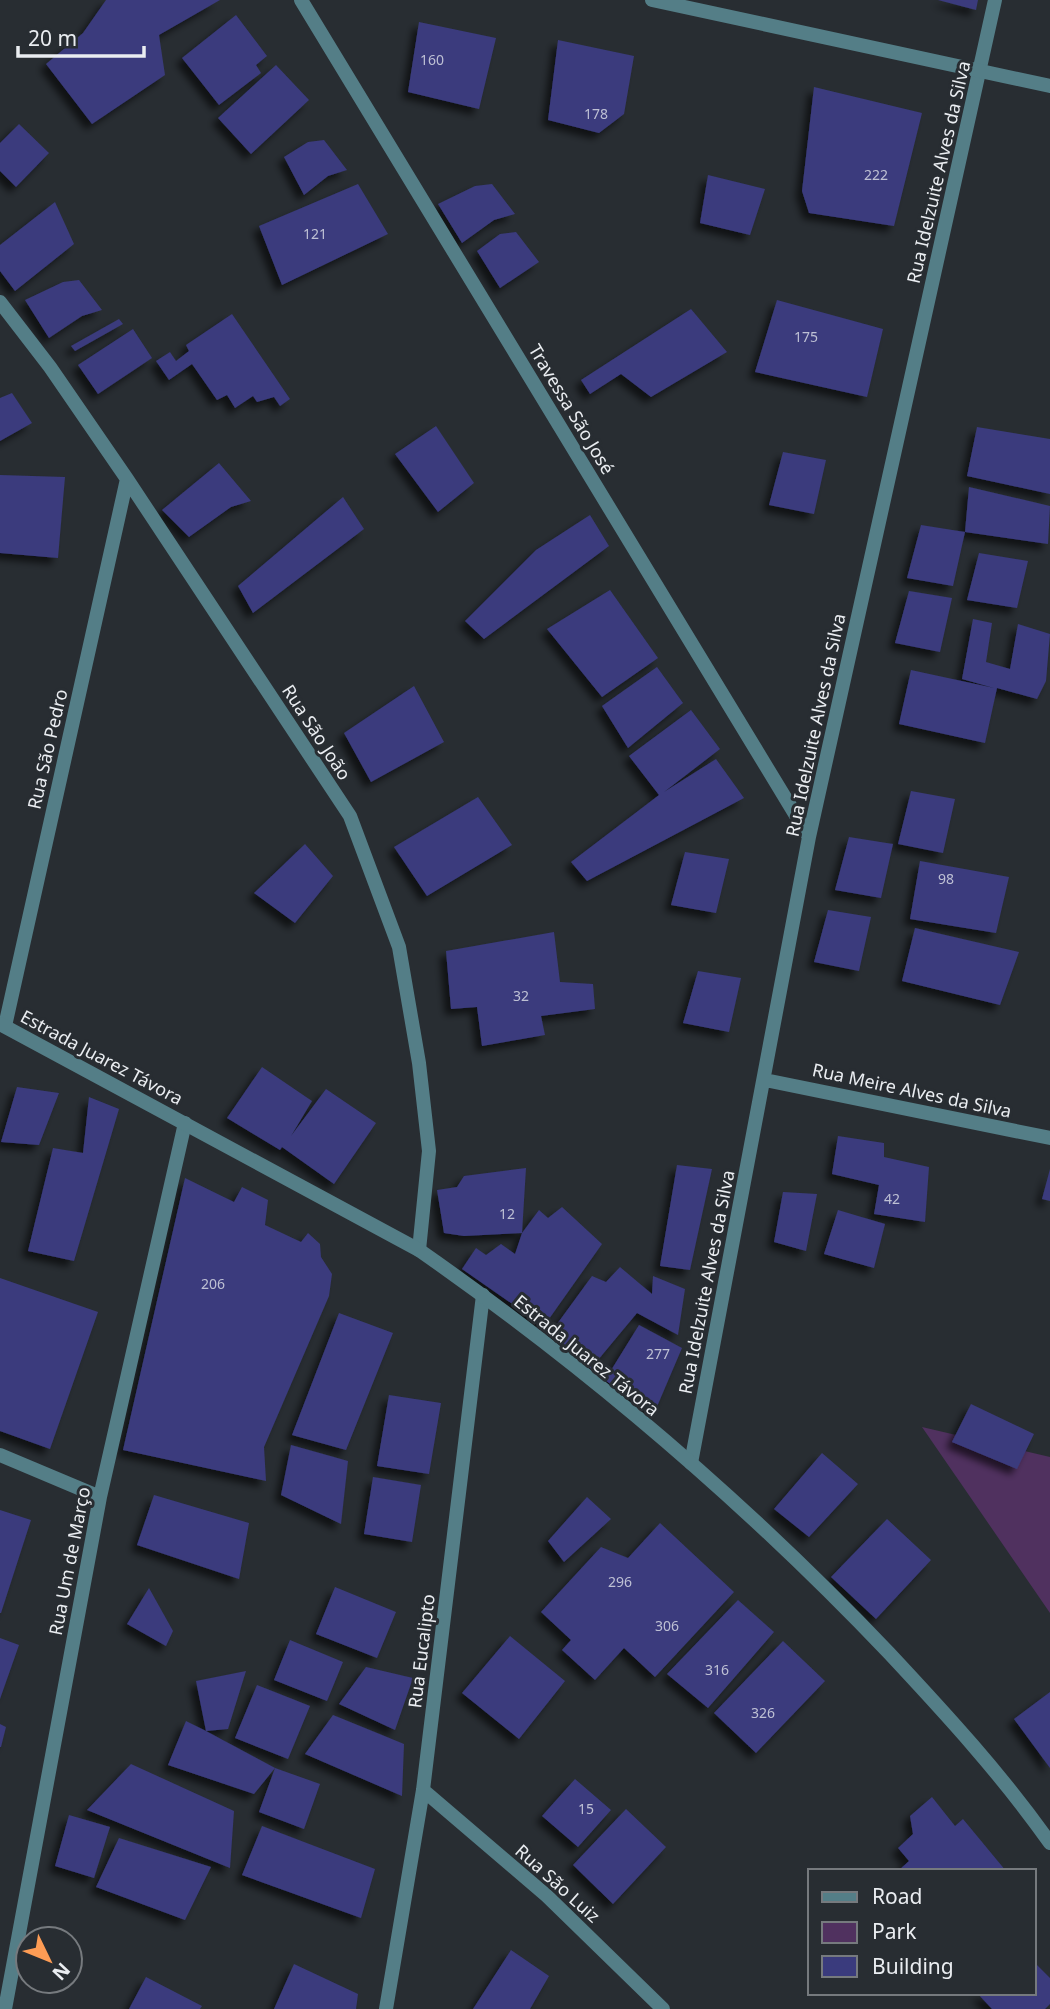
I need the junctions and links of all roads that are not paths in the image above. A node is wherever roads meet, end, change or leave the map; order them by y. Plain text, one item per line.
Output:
1 (302, 0) edge
2 (652, 0) edge
3 (995, 0) edge
4 (980, 73) junction
5 (1050, 86) edge
6 (0, 302) edge
7 (127, 480) junction
8 (809, 837) junction
9 (2, 1025) edge
10 (765, 1080) junction
11 (185, 1124) junction
12 (1050, 1138) edge
13 (419, 1250) junction
14 (483, 1295) junction
15 (0, 1455) edge
16 (691, 1463) junction
17 (100, 1497) junction
18 (423, 1790) junction
19 (1050, 1843) edge
20 (4, 2005) edge
21 (386, 2009) edge
22 (663, 2009) edge

1 - 8 street, Travessa São José
2 - 4 street
3 - 4 street, Rua Idelzuite Alves da Silva
4 - 5 street
4 - 8 street, Rua Idelzuite Alves da Silva
6 - 7 street, Rua São João
7 - 9 street, Rua São Pedro
7 - 13 street, Rua São João
8 - 10 street, Rua Idelzuite Alves da Silva
9 - 11 street, Estrada Juarez Távora
10 - 12 street, Rua Meire Alves da Silva
10 - 16 street, Rua Idelzuite Alves da Silva
11 - 13 street, Estrada Juarez Távora
11 - 17 street, Rua Um de Março
13 - 14 street, Estrada Juarez Távora
14 - 16 street, Estrada Juarez Távora
14 - 18 street, Rua Eucalipto
15 - 17 street
16 - 19 street, Estrada Juarez Távora
17 - 20 street, Rua Um de Março
18 - 21 street, Rua Eucalipto
18 - 22 street, Rua São Luiz

